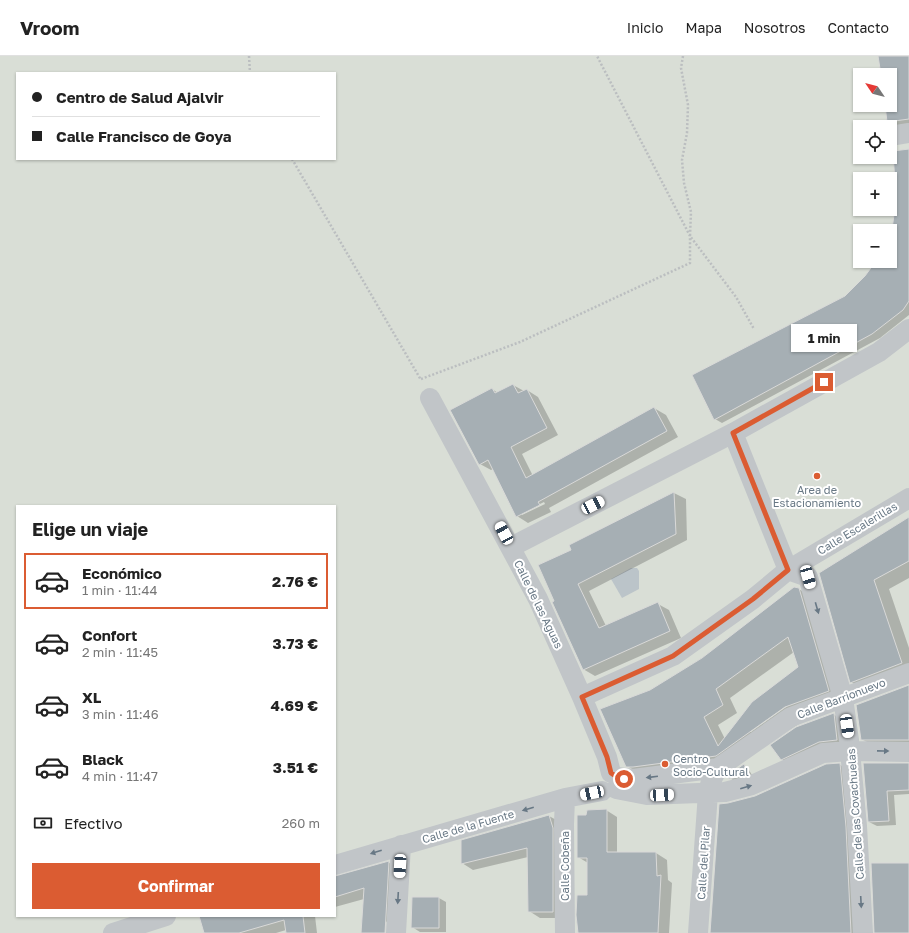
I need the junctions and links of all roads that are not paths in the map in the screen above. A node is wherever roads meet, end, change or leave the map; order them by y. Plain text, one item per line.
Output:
1 (909, 133) edge
2 (897, 135) edge
3 (909, 329) edge
4 (430, 398) road end
5 (733, 433) junction
6 (909, 498) edge
7 (511, 547) junction
8 (788, 570) junction
9 (909, 673) edge
10 (582, 697) junction
11 (844, 698) junction
12 (850, 751) junction
13 (909, 752) edge
14 (718, 768) junction
15 (612, 782) junction
16 (708, 793) junction
17 (566, 798) junction
18 (401, 845) junction
19 (336, 865) edge
20 (164, 917) edge
21 (142, 928) edge
22 (113, 933) edge
23 (396, 933) edge
24 (565, 933) edge
25 (698, 933) edge
26 (863, 933) edge

1 - 2 street
3 - 5 street
4 - 7 street, Calle de las Aguas
5 - 7 street
5 - 8 street
6 - 8 street, Calle Escalerillas
7 - 10 street, Calle de las Aguas
8 - 10 street, Calle Escalerillas
8 -> 11 street, Calle de las Covachuelas
9 - 11 street, Calle Barrionuevo
10 - 15 street, Calle de las Aguas
11 - 12 street, Calle de las Covachuelas
11 - 14 street, Calle Barrionuevo
12 -> 13 street, Calle de la Fuente
16 -> 12 street, Calle de la Fuente
12 -> 26 street, Calle de las Covachuelas
14 -> 15 street, Calle de la Fuente
14 - 16 street
15 - 16 street, Calle de la Fuente
15 - 17 street, Calle de la Fuente
16 - 25 street, Calle del Pilar
17 -> 18 street, Calle de la Fuente
17 - 24 street, Calle Cobeña
18 -> 19 street, Calle de la Fuente
18 -> 23 street
20 - 21 street
21 - 22 street

